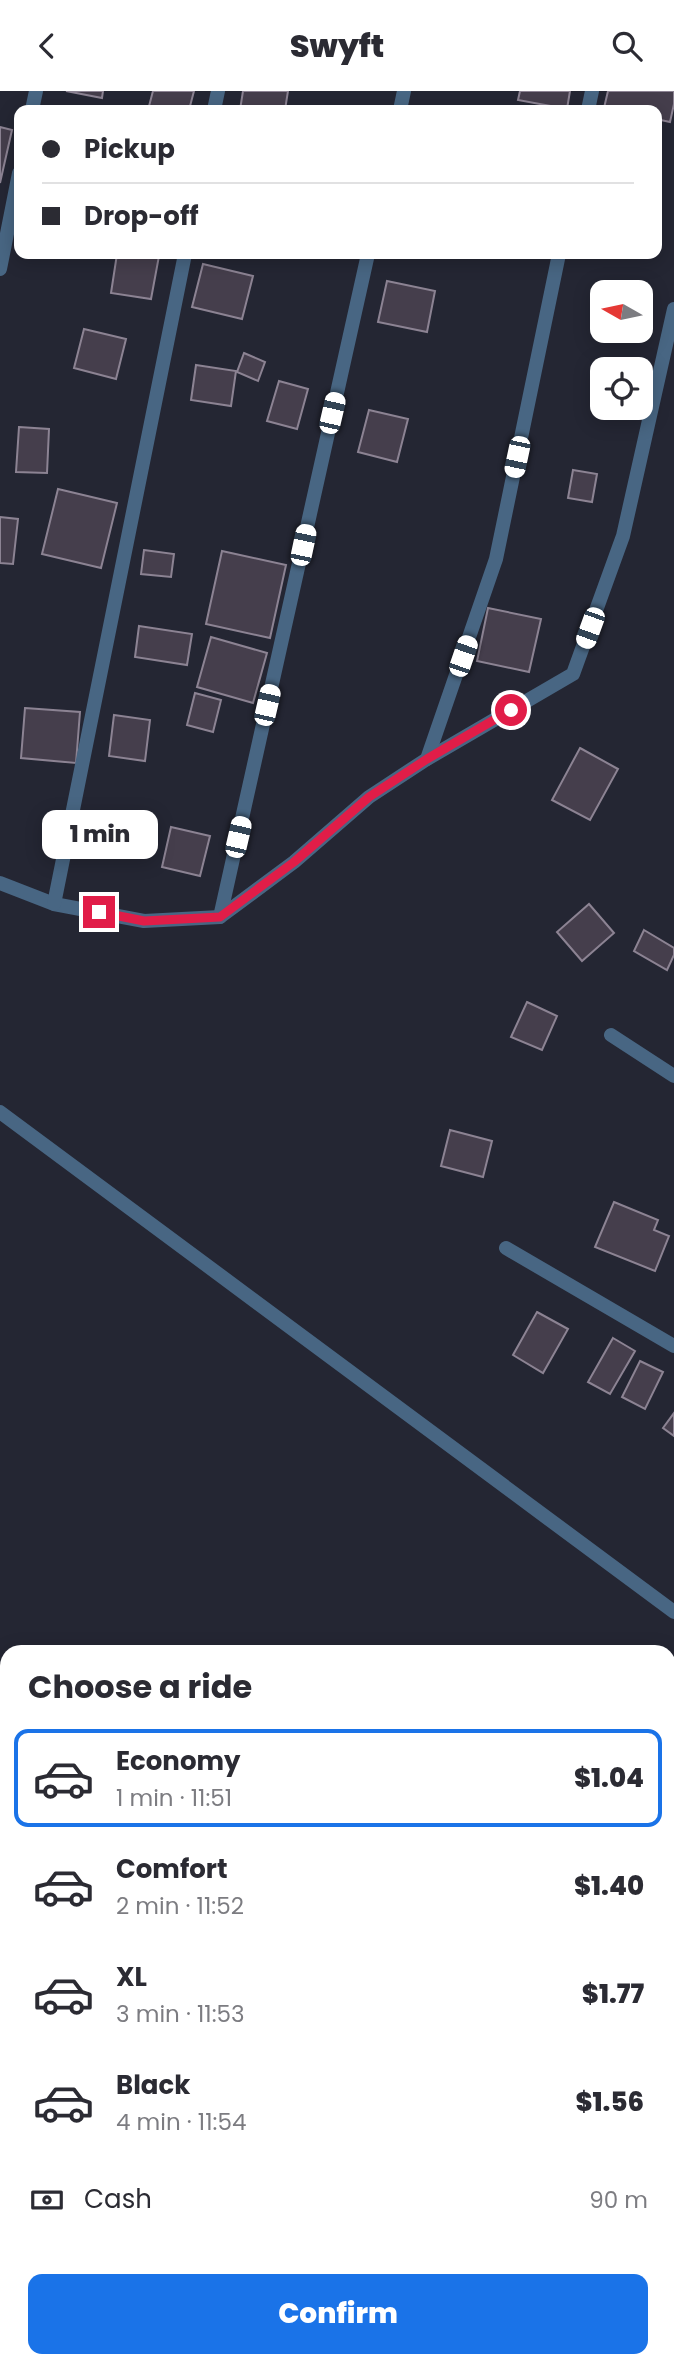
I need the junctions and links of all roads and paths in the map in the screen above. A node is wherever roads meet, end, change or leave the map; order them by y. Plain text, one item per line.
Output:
1 (14, 198) edge
2 (184, 259) edge
3 (367, 259) edge
4 (558, 259) edge
5 (0, 269) edge
6 (674, 309) edge
7 (427, 759) junction
8 (0, 883) edge
9 (54, 904) junction
10 (220, 917) junction
11 (611, 1035) dead end
12 (674, 1076) edge
13 (0, 1112) edge
14 (506, 1248) dead end
15 (674, 1346) edge
16 (674, 1612) edge

1 - 5 lane
2 - 9 lane
3 - 10 lane
4 - 7 lane
6 - 7 lane
7 - 10 lane
8 - 9 lane
9 - 10 lane
11 - 12 lane
13 - 16 lane
14 - 15 lane

